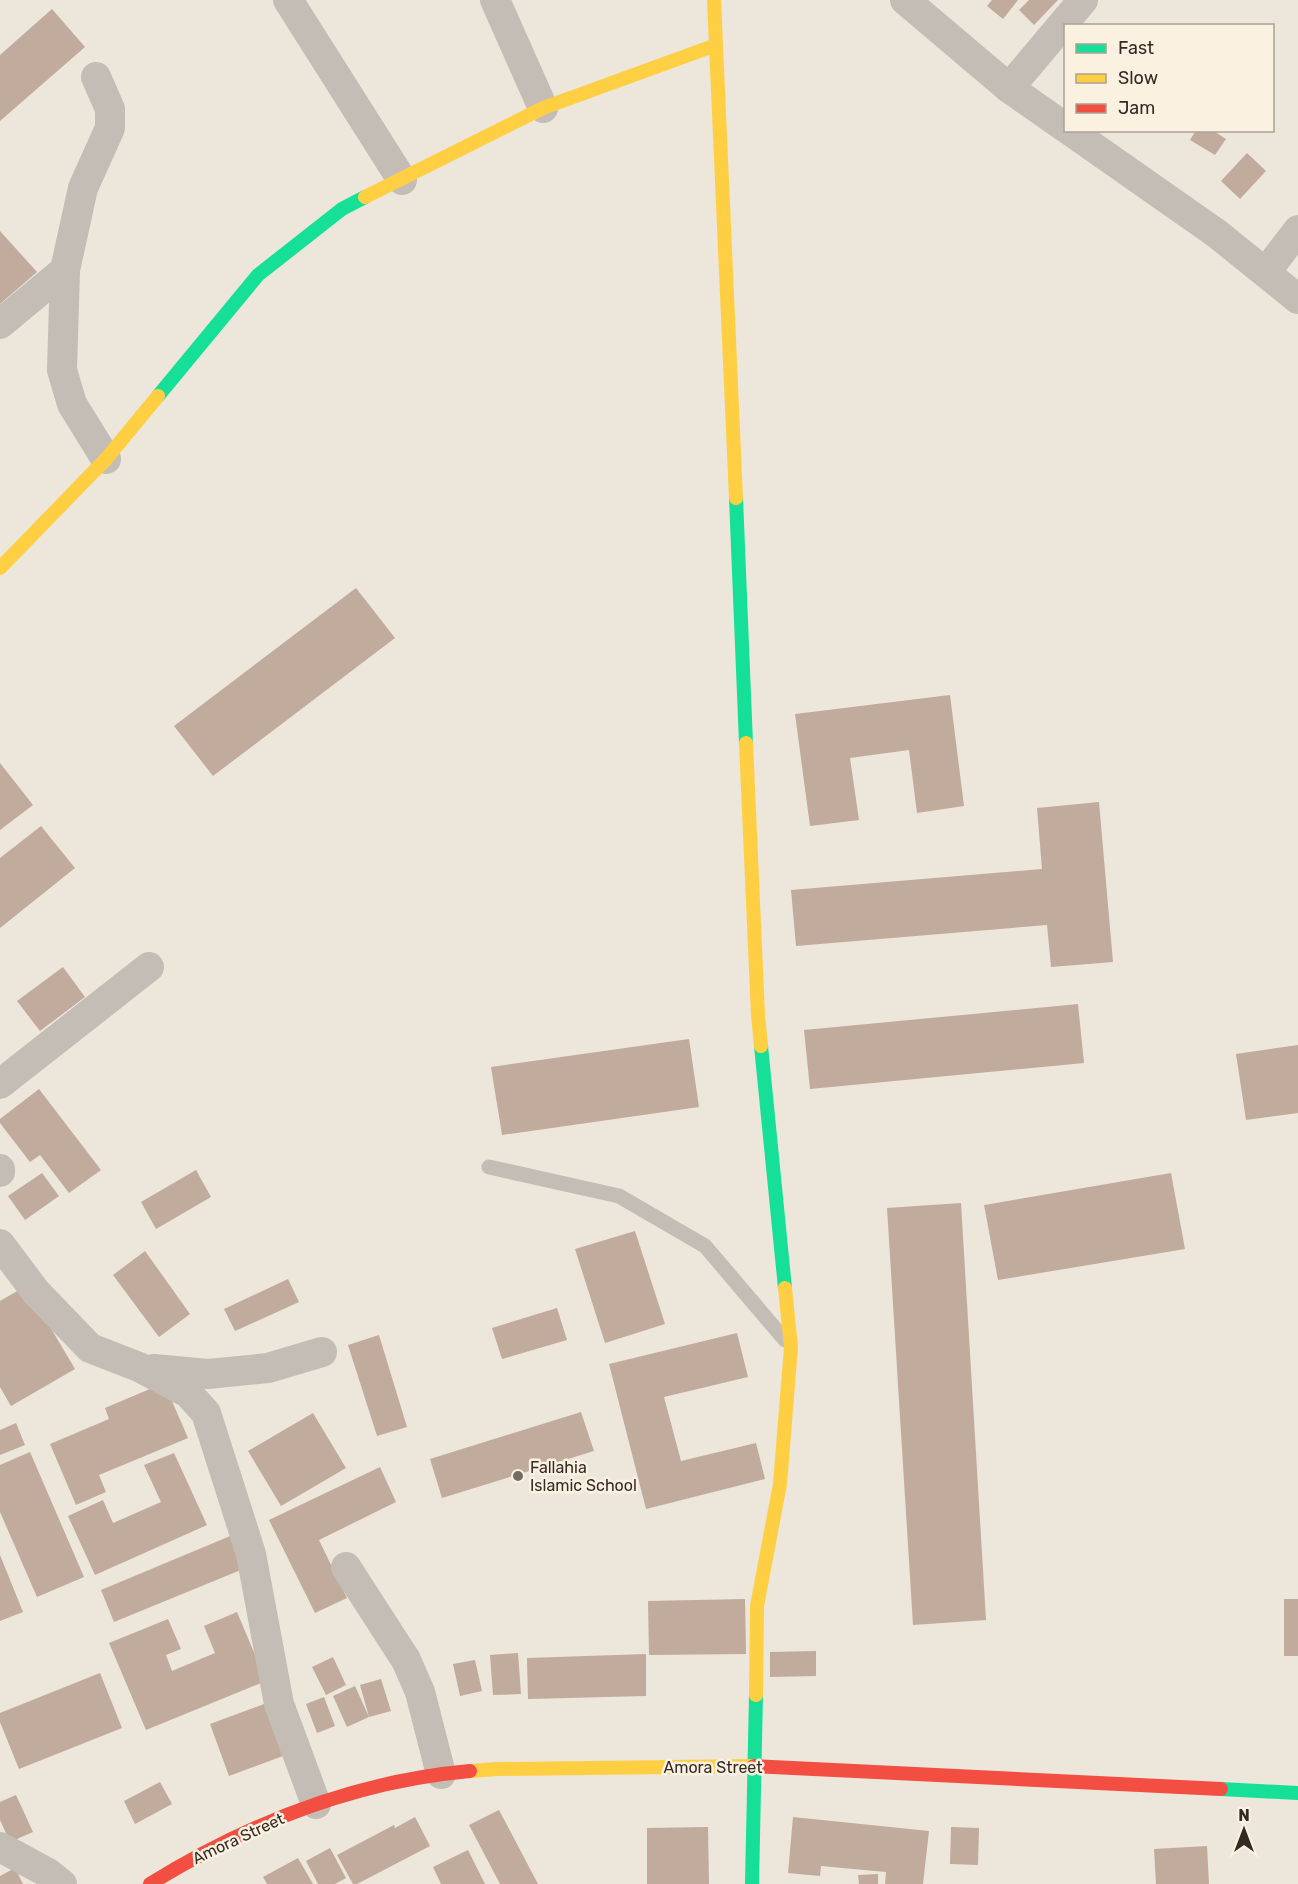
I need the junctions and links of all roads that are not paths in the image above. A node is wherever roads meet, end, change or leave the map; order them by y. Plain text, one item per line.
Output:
1 (288, 0) edge
2 (495, 0) edge
3 (714, 0) edge
4 (905, 0) edge
5 (1083, 0) edge
6 (716, 45) junction
7 (96, 77) dead end
8 (1009, 88) junction
9 (543, 108) junction
10 (1064, 127) edge
11 (1071, 132) edge
12 (402, 180) junction
13 (1298, 230) edge
14 (65, 270) junction
15 (1266, 272) junction
16 (1298, 298) edge
17 (0, 324) edge
18 (106, 459) junction
19 (0, 568) edge
20 (149, 967) dead end
21 (0, 1083) edge
22 (489, 1167) dead end
23 (0, 1244) edge
24 (791, 1347) junction
25 (322, 1352) dead end
26 (139, 1367) junction
27 (346, 1567) dead end
28 (756, 1766) junction
29 (441, 1774) junction
30 (1298, 1793) edge
31 (316, 1804) junction
32 (1, 1849) edge
33 (62, 1884) edge
34 (150, 1884) edge
35 (752, 1884) edge

1 - 12 street
2 - 9 street
3 - 6 street
4 - 8 street
5 - 8 street
6 - 9 street
6 - 24 street
7 - 14 street
8 - 10 street
9 - 12 street
11 - 15 street
12 - 18 street
13 - 15 street
14 - 17 street
14 - 18 street
15 - 16 street
18 - 19 street
20 - 21 street
22 - 24 lane
23 - 26 street
24 - 28 street
25 - 26 street
26 - 31 street
27 - 29 street
28 - 29 street, Amora Street
28 - 30 street, Amora Street
28 - 35 street
29 - 31 street, Amora Street
31 - 34 street, Amora Street
32 - 33 street

